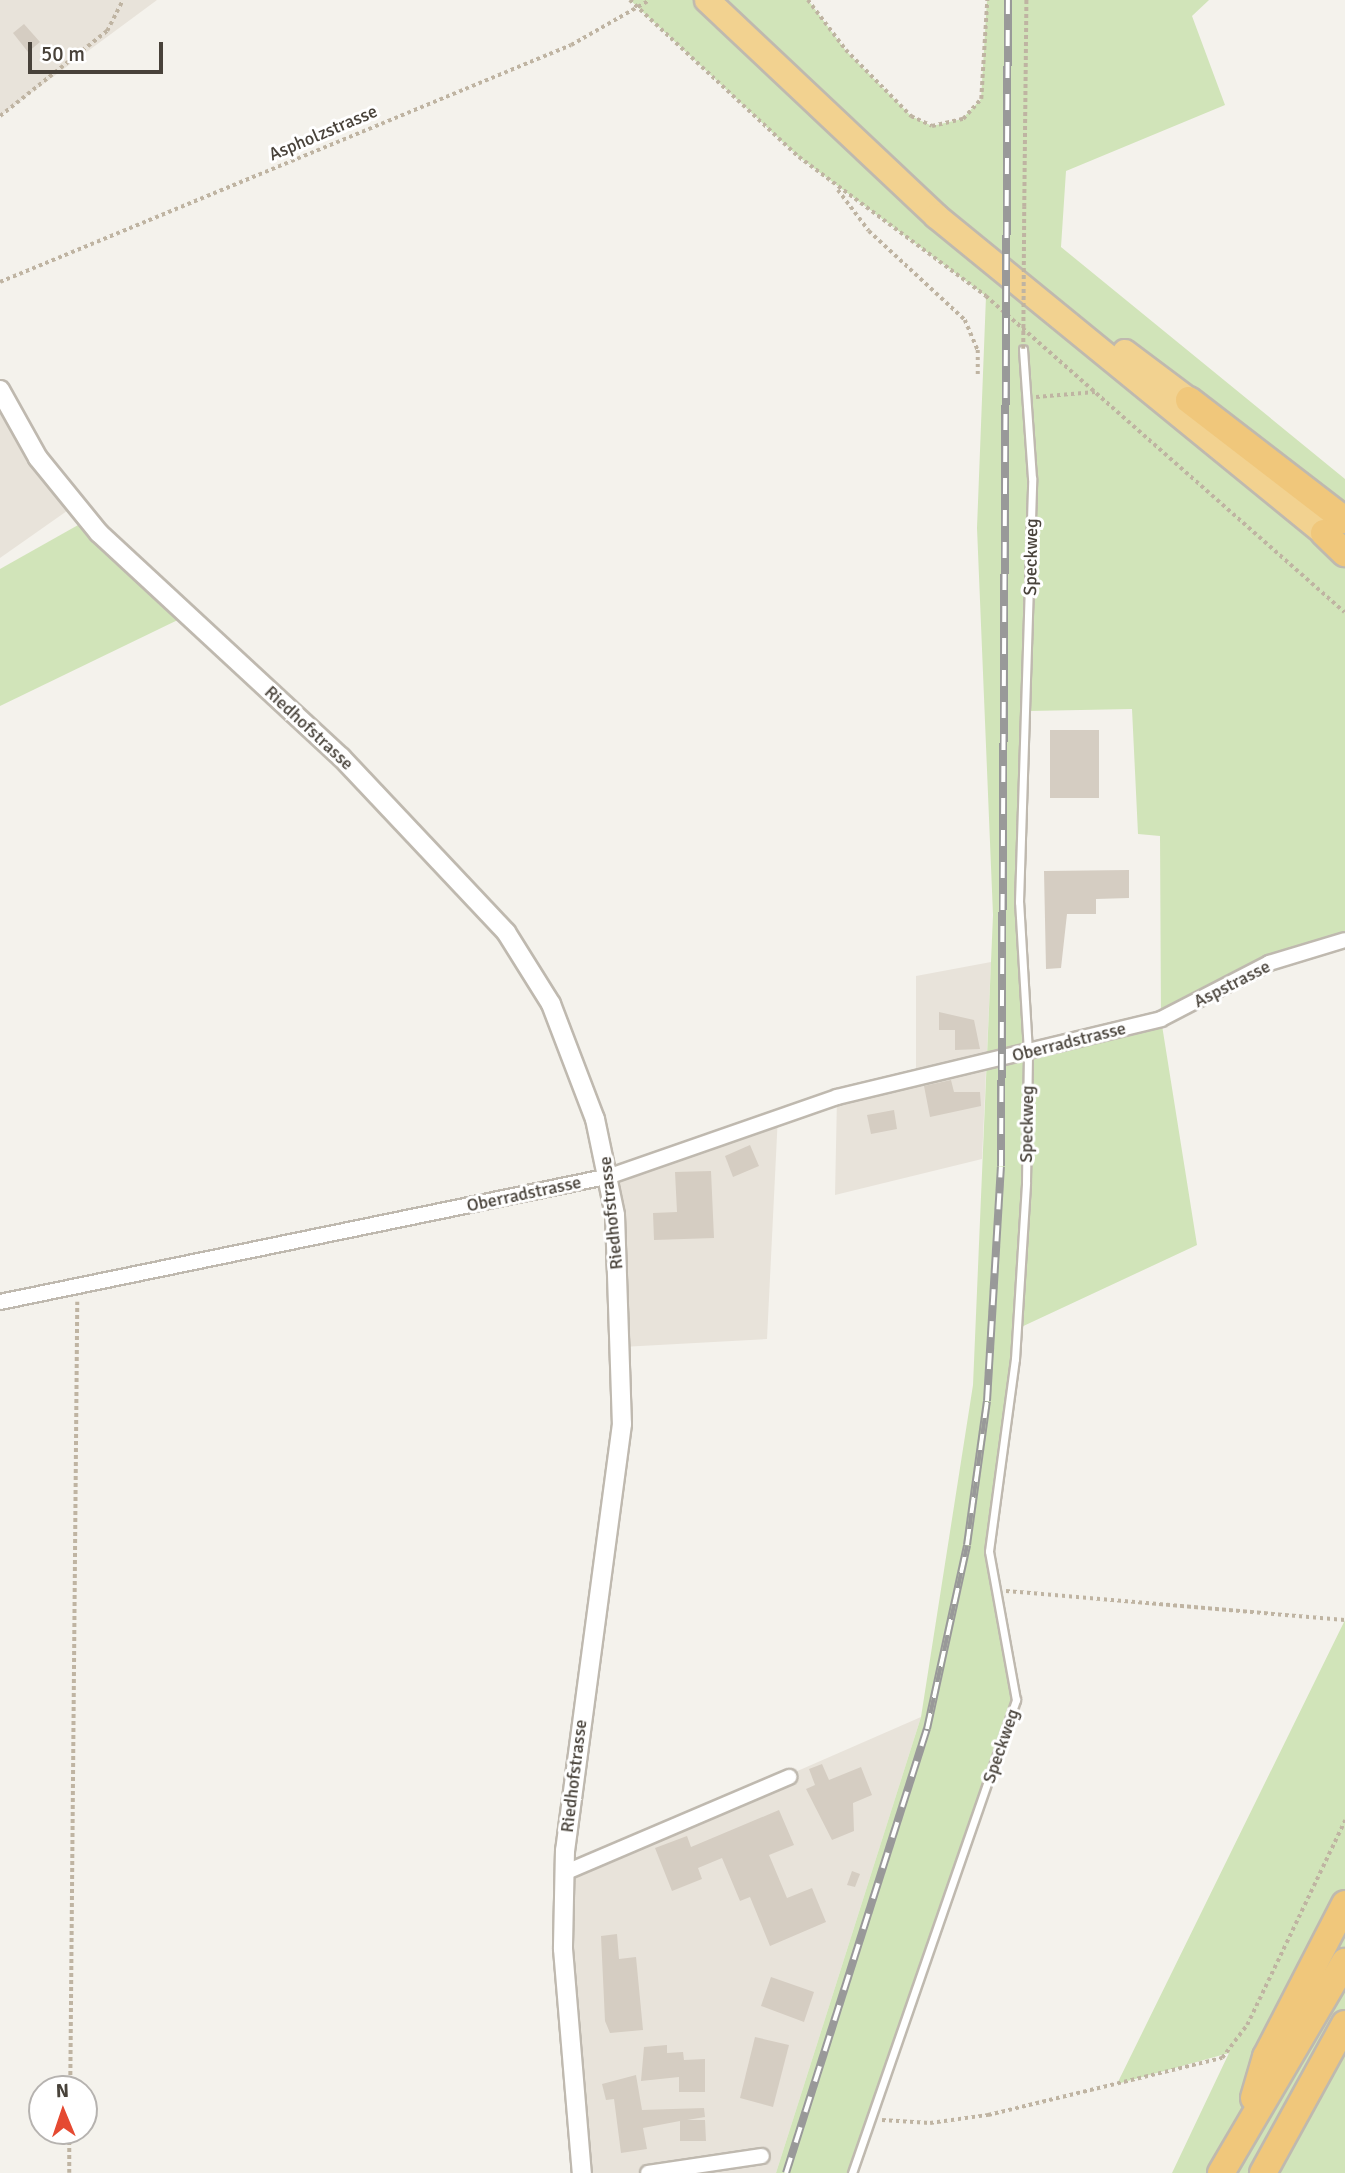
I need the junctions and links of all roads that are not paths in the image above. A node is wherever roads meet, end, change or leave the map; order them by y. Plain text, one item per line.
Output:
1 (707, 0) edge
2 (721, 0) edge
3 (1023, 349) road end
4 (0, 390) edge
5 (1189, 400) joint
6 (1334, 526) edge
7 (1345, 553) edge
8 (1345, 940) edge
9 (1161, 1019) joint
10 (1028, 1052) junction
11 (610, 1176) junction
12 (0, 1302) edge
13 (789, 1777) dead end
14 (564, 1872) junction
15 (1345, 1904) edge
16 (1345, 1962) edge
17 (1345, 2024) edge
18 (1247, 2123) junction
19 (762, 2156) dead end
20 (582, 2173) edge
21 (648, 2173) edge
22 (852, 2173) edge
23 (1221, 2173) edge
24 (1263, 2173) edge

1 - 6 highway
2 - 5 highway
3 - 10 lane, Speckweg
4 - 11 street, Riedhofstrasse
5 - 6 highway
6 - 7 highway
8 - 9 street, Aspstrasse
9 - 10 street, Oberradstrasse
10 - 11 street, Oberradstrasse
10 - 22 lane, Speckweg
11 - 12 street, Oberradstrasse
11 - 14 street, Riedhofstrasse
13 - 14 street
14 - 20 street, Riedhofstrasse
15 - 18 highway
16 - 18 highway
17 - 24 highway
18 - 23 highway
19 - 21 street

